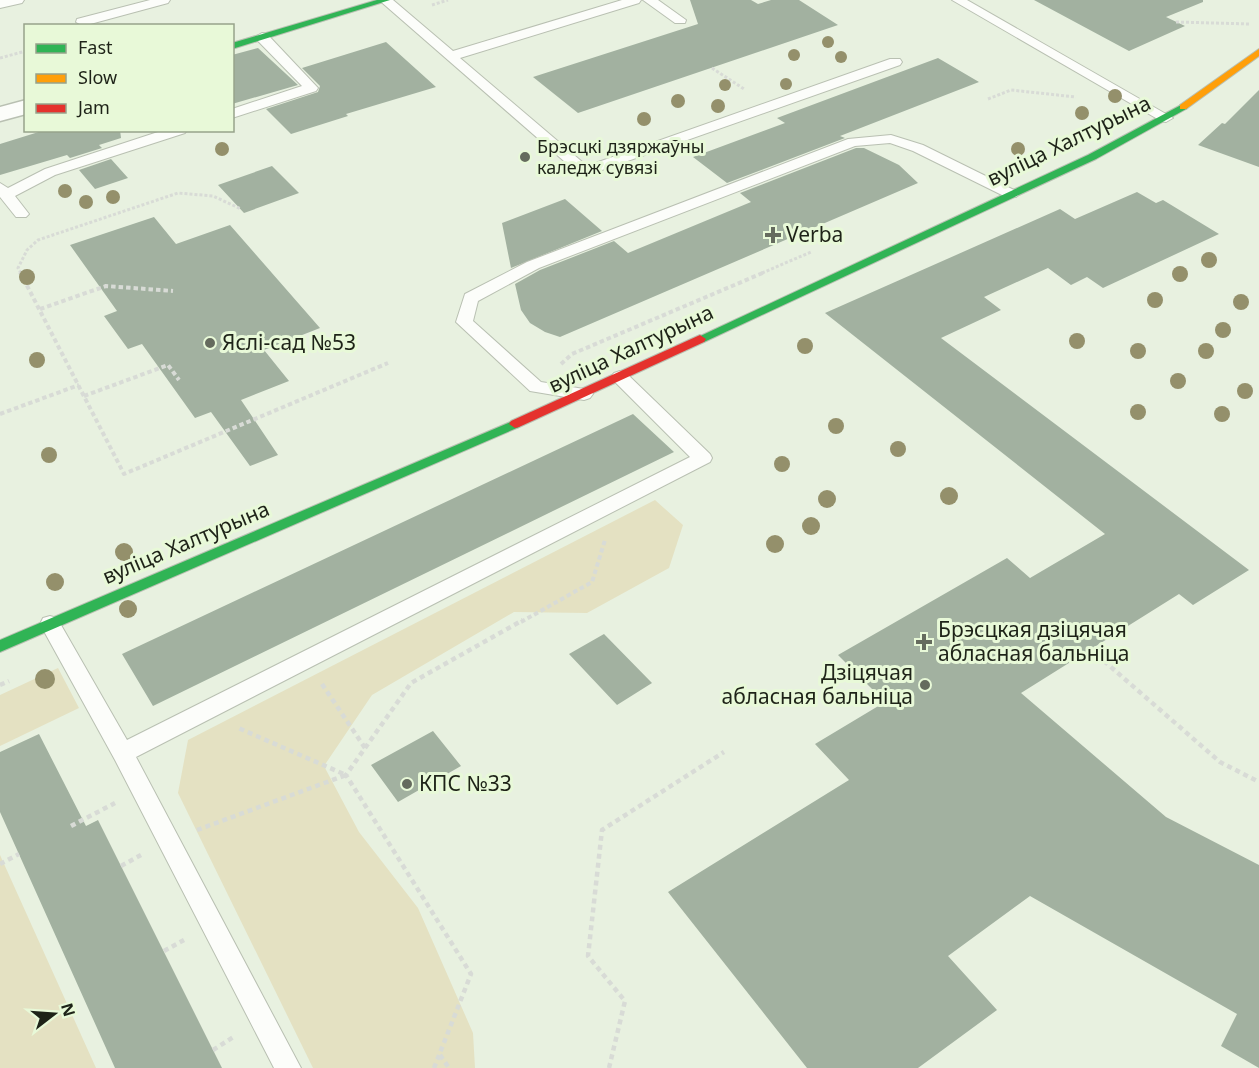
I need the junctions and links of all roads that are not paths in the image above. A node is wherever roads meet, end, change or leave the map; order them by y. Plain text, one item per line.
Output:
1 (18, 0) edge
2 (164, 0) edge
3 (385, 0) edge
4 (635, 0) edge
5 (649, 0) edge
6 (958, 0) edge
7 (0, 4) edge
8 (680, 20) dead end
9 (82, 22) dead end
10 (262, 37) junction
11 (234, 45) edge
12 (1259, 52) edge
13 (451, 56) junction
14 (895, 62) dead end
15 (24, 108) edge
16 (234, 113) edge
17 (0, 114) edge
18 (1166, 118) junction
19 (174, 132) edge
20 (3, 191) edge
21 (1011, 194) junction
22 (21, 214) dead end
23 (620, 377) junction
24 (584, 394) junction
25 (50, 624) junction
26 (2, 642) edge
27 (123, 753) junction
28 (288, 1068) edge

1 - 7 lane
2 - 9 lane
3 - 10 street
3 - 13 lane
4 - 13 lane
5 - 8 lane
6 - 18 lane
10 - 11 street
10 - 16 lane
12 - 18 street, вуліца Халтурына
13 - 14 lane
15 - 17 street
18 - 21 street, вуліца Халтурына
19 - 20 lane
20 - 22 lane
21 - 23 street, вуліца Халтурына
21 - 24 lane
23 - 24 street, вуліца Халтурына
23 - 27 lane
24 - 25 street, вуліца Халтурына
25 - 26 street, вуліца Халтурына
25 - 27 lane
27 - 28 lane

